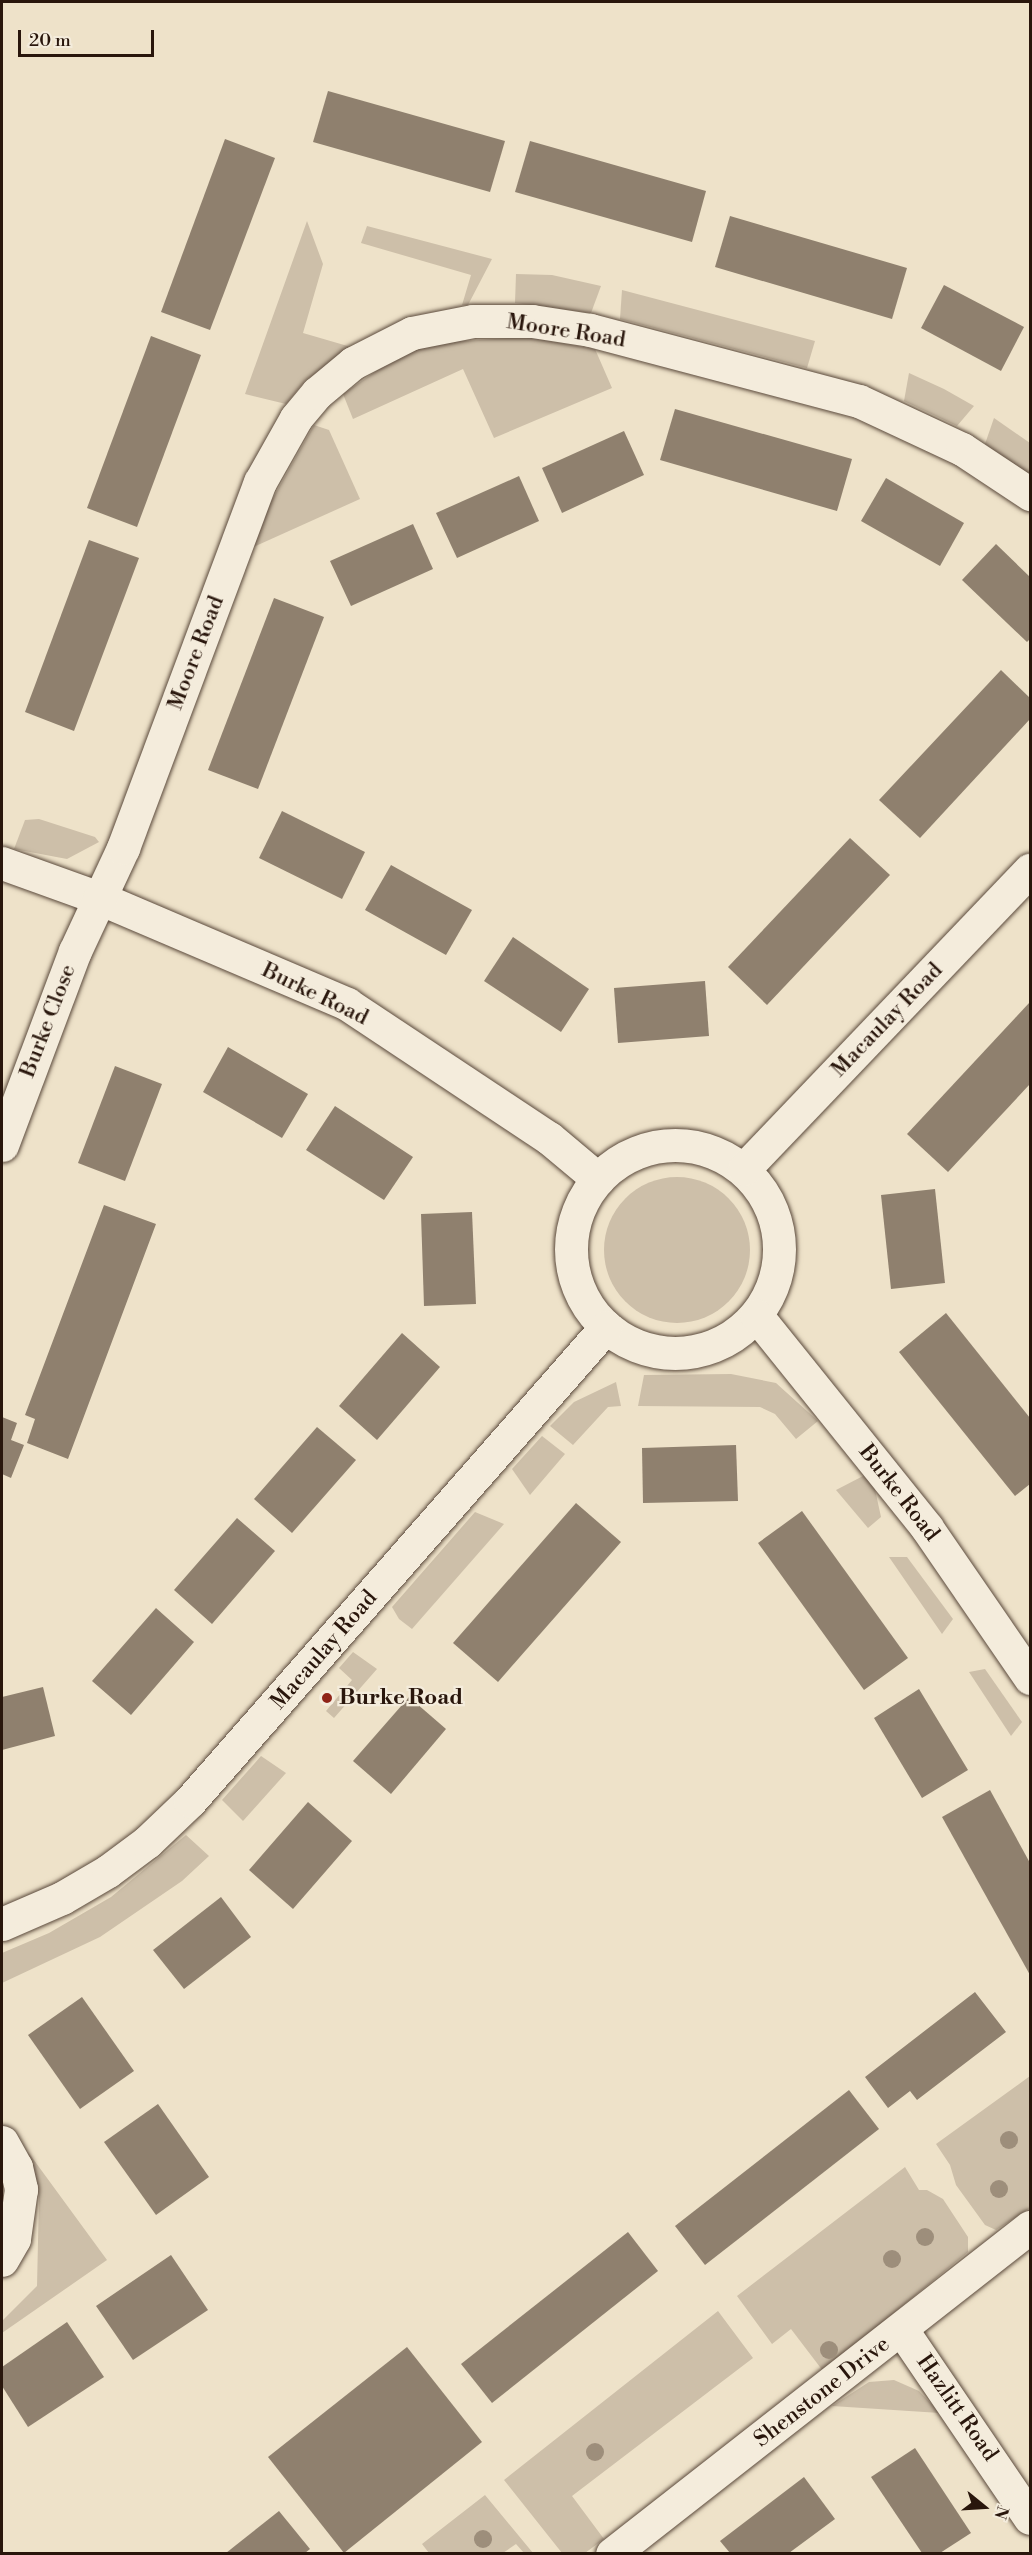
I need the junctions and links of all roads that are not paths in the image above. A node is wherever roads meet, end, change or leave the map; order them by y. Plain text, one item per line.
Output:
1 (1030, 494) edge
2 (2, 863) edge
3 (1030, 870) edge
4 (99, 898) junction
5 (2, 1145) edge
6 (744, 1169) junction
7 (598, 1179) junction
8 (756, 1315) junction
9 (606, 1327) junction
10 (1030, 1678) edge
11 (2, 1924) edge
12 (2, 2142) edge
13 (1030, 2227) edge
14 (2, 2260) edge
15 (902, 2330) junction
16 (1030, 2518) edge
17 (612, 2553) edge

1 - 4 street, Moore Road
2 - 4 street, Burke Road
3 - 6 street, Macaulay Road
4 - 5 street, Burke Close
4 - 7 street, Burke Road
6 - 7 street
6 - 8 street
7 - 9 street
8 - 9 street
8 - 10 street, Burke Road
9 - 11 street, Macaulay Road
12 - 14 street
13 - 15 street, Shenstone Drive
15 - 16 street, Hazlitt Road
15 - 17 street, Shenstone Drive

